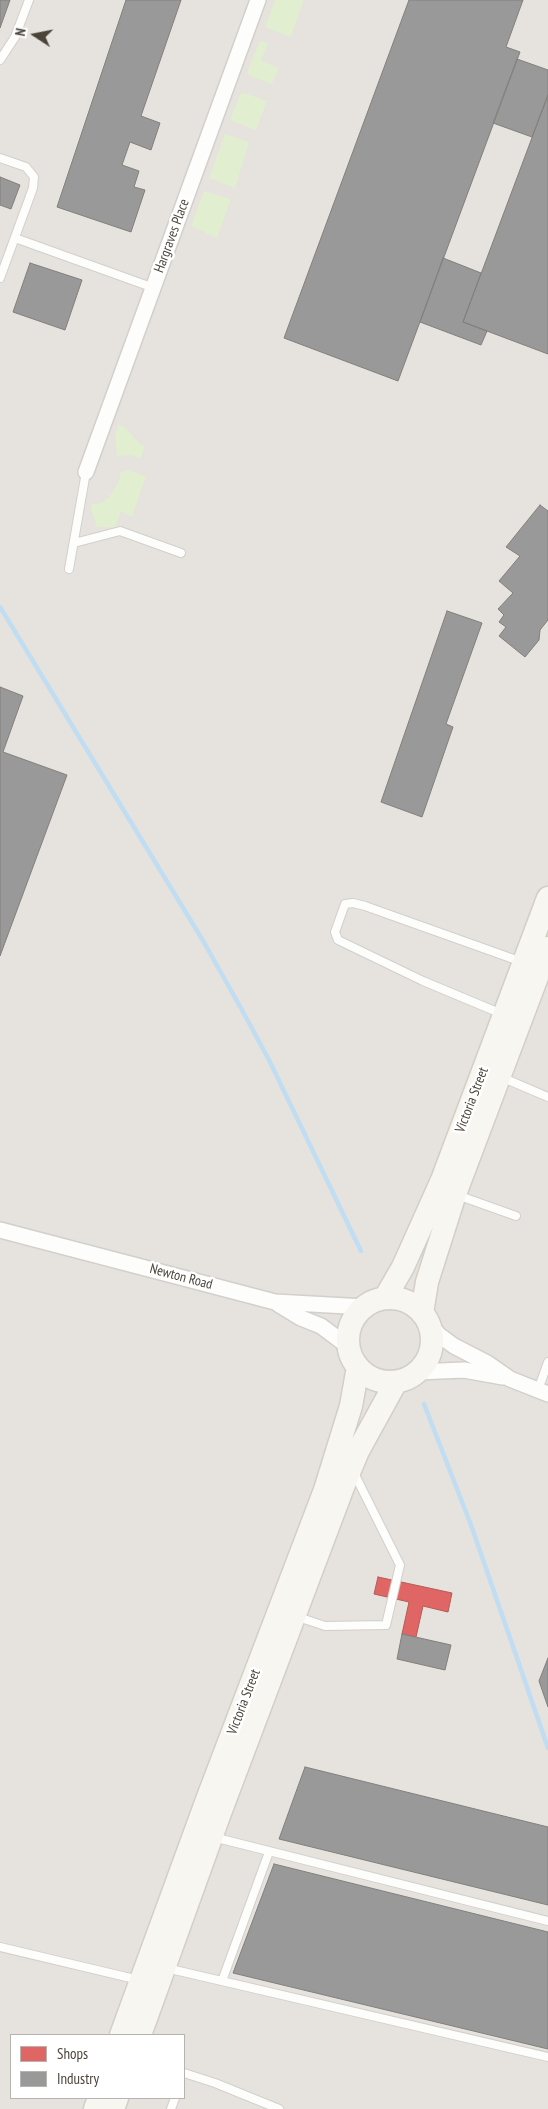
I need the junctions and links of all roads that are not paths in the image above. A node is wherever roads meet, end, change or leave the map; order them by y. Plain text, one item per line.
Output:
1 (29, 0) edge
2 (258, 0) edge
3 (0, 60) edge
4 (0, 158) edge
5 (15, 238) junction
6 (0, 278) edge
7 (154, 288) junction
8 (86, 472) joint
9 (74, 543) junction
10 (181, 553) dead end
11 (69, 569) dead end
12 (548, 898) edge
13 (548, 948) edge
14 (524, 963) junction
15 (504, 1015) junction
16 (499, 1076) junction
17 (548, 1097) edge
18 (455, 1194) junction
19 (516, 1216) dead end
20 (0, 1230) edge
21 (275, 1302) junction
22 (375, 1303) junction
23 (425, 1318) junction
24 (349, 1347) junction
25 (548, 1362) edge
26 (358, 1368) junction
27 (417, 1372) junction
28 (510, 1378) junction
29 (396, 1382) junction
30 (543, 1392) edge
31 (351, 1467) junction
32 (294, 1616) junction
33 (211, 1837) junction
34 (269, 1852) junction
35 (548, 1922) edge
36 (0, 1947) edge
37 (164, 1967) junction
38 (142, 1980) junction
39 (222, 1981) junction
40 (122, 2034) edge
41 (140, 2034) edge
42 (548, 2057) edge
43 (185, 2073) edge
44 (279, 2109) edge

1 - 3 lane
2 - 7 street, Hargraves Place
4 - 5 lane
5 - 6 lane
5 - 7 lane
7 - 8 street, Hargraves Place
8 - 9 lane
9 - 10 lane
9 - 11 lane
12 - 14 main road, Victoria Street
13 - 16 main road, Victoria Street
14 - 15 main road, Victoria Street
14 - 15 lane
15 - 22 main road, Victoria Street
16 - 17 lane
16 - 18 main road, Victoria Street
18 - 19 lane
18 - 23 main road, Victoria Street
20 - 21 street, Newton Road
21 - 22 street, Newton Road
21 - 24 street
22 - 23 main road
22 - 24 main road
23 - 27 main road
23 - 28 street
24 - 26 main road
25 - 30 lane
26 - 29 main road
26 - 38 main road, Victoria Street
27 - 28 street
27 - 29 main road
28 - 30 street
29 - 31 main road, Victoria Street
31 - 32 main road, Victoria Street
31 - 32 lane
32 - 33 main road, Victoria Street
33 - 34 lane
33 - 37 main road, Victoria Street
34 - 35 lane
34 - 39 lane
36 - 38 lane
37 - 39 lane
37 - 41 main road, Victoria Street
38 - 40 main road, Victoria Street
39 - 42 lane
43 - 44 lane

